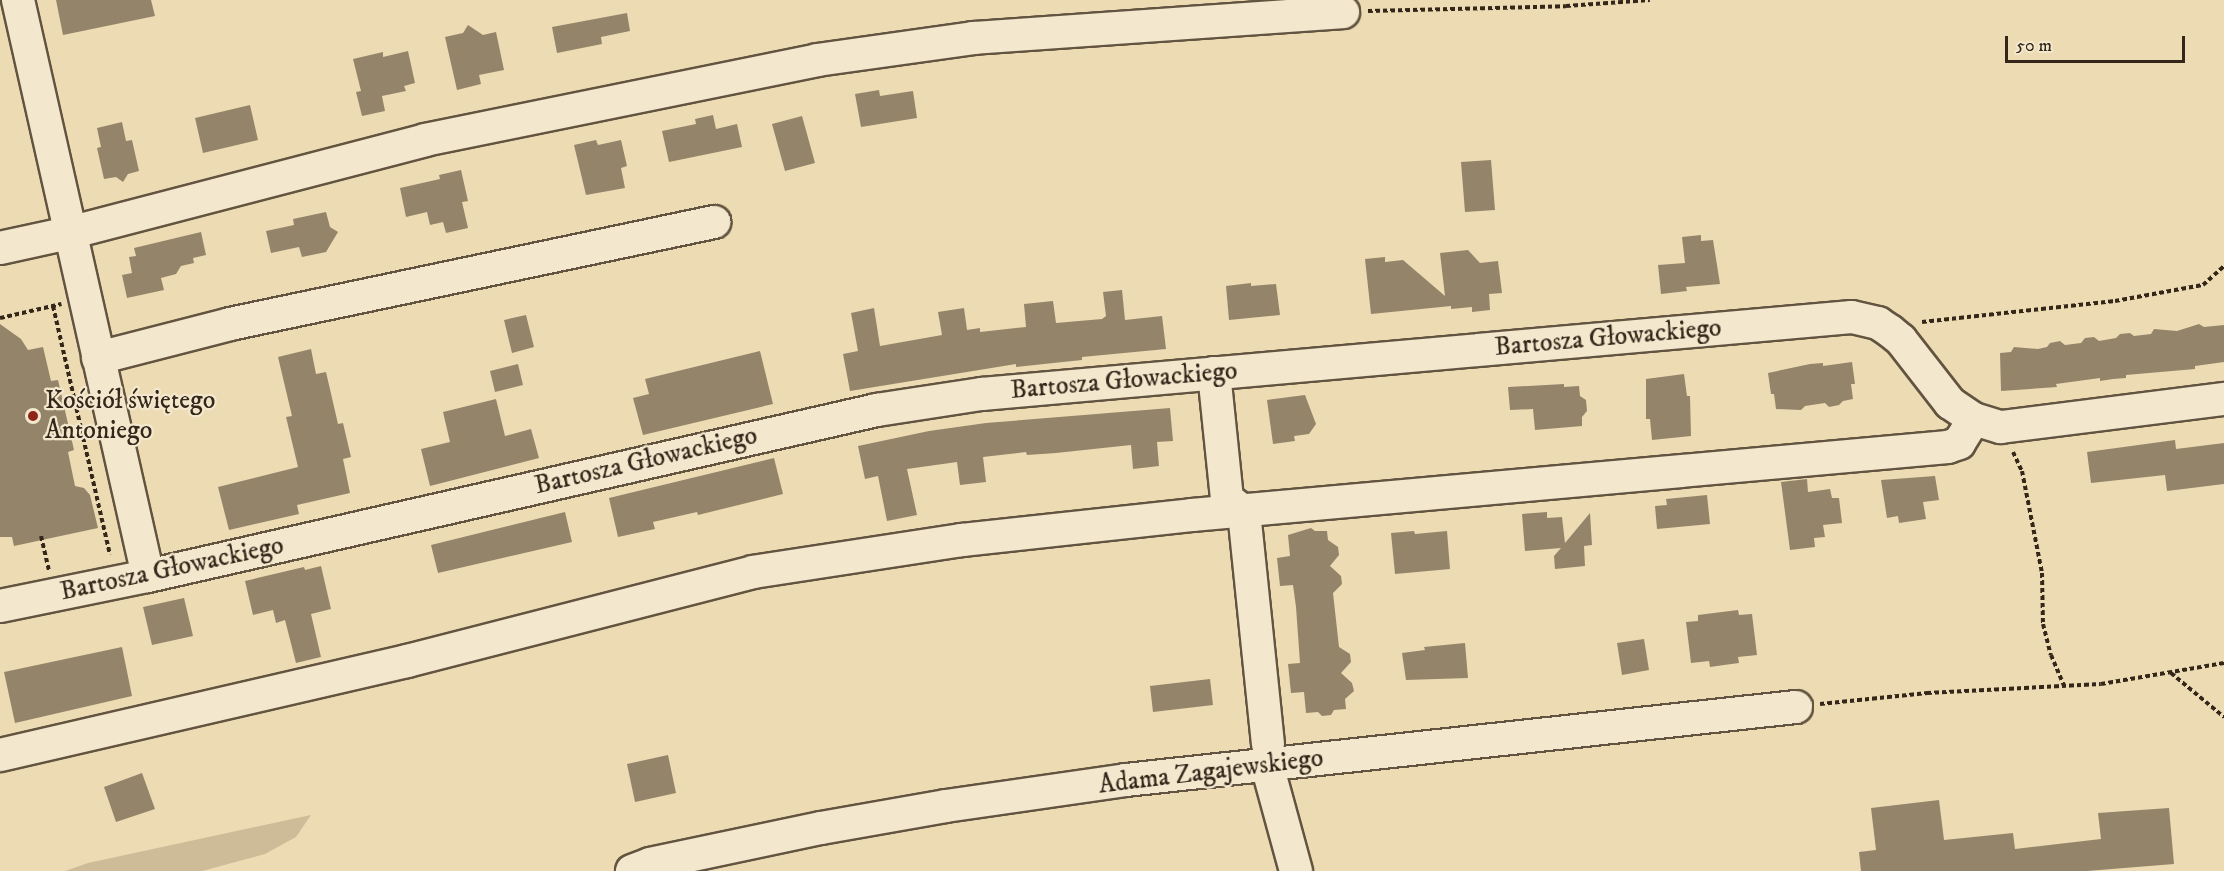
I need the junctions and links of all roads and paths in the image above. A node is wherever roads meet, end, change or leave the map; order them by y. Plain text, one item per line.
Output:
1 (18, 0) edge
2 (1650, 0) edge
3 (1343, 12) joint
4 (714, 222) dead end
5 (69, 233) junction
6 (0, 248) edge
7 (2224, 266) edge
8 (67, 302) dead end
9 (53, 306) junction
10 (0, 318) edge
11 (1883, 326) junction
12 (98, 357) junction
13 (1214, 373) junction
14 (2224, 399) edge
15 (1987, 423) junction
16 (1244, 512) junction
17 (41, 536) dead end
18 (110, 555) dead end
19 (49, 570) dead end
20 (148, 576) junction
21 (0, 606) edge
22 (2224, 663) edge
23 (2170, 672) junction
24 (2064, 686) junction
25 (1796, 699) joint
26 (2224, 717) edge
27 (1268, 754) junction
28 (0, 755) edge
29 (1141, 759) dead end
30 (632, 871) edge
31 (1296, 871) edge

1 - 5 street
2 - 3 path
3 - 5 street
4 - 12 street
5 - 6 street
5 - 12 street
7 - 11 path
8 - 9 path
9 - 10 path
9 - 18 path
11 - 13 street, Bartosza Głowackiego
11 - 15 street, Bartosza Głowackiego
12 - 20 street
13 - 16 street
13 - 20 street, Bartosza Głowackiego
14 - 15 street
15 - 16 street
15 - 24 path
16 - 27 street
16 - 28 street
17 - 19 path
20 - 21 street, Bartosza Głowackiego
22 - 23 path
23 - 24 path
23 - 26 path
24 - 25 path
25 - 27 street, Adama Zagajewskiego
27 - 29 street
27 - 30 street, Adama Zagajewskiego
27 - 31 street

